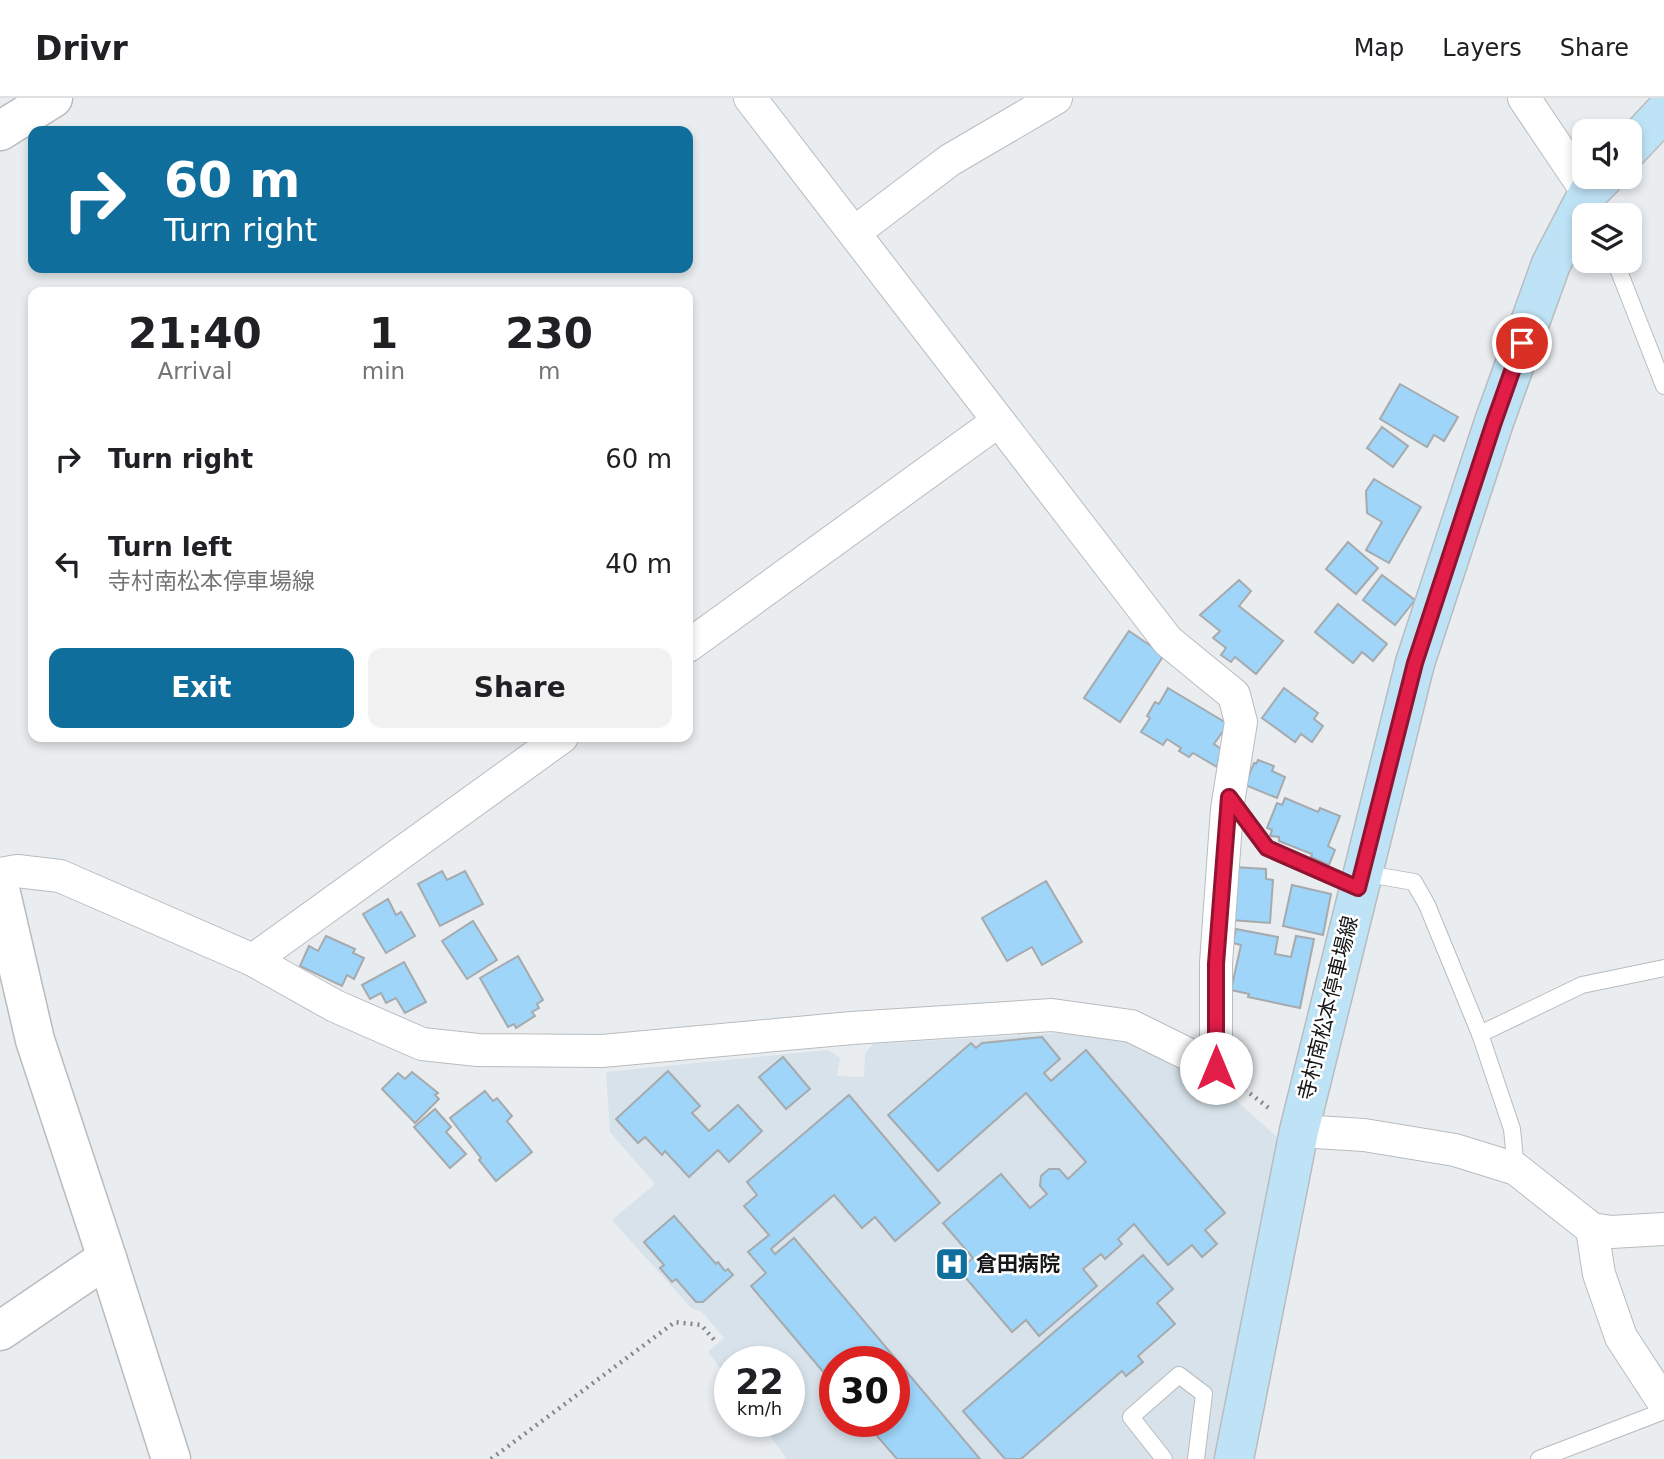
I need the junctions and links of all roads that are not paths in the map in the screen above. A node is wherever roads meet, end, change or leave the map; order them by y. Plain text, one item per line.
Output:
1 (53, 98) edge
2 (750, 98) edge
3 (1056, 98) edge
4 (1524, 98) edge
5 (1664, 112) edge
6 (0, 131) edge
7 (1642, 135) edge
8 (1596, 195) edge
9 (855, 232) junction
10 (1620, 273) edge
11 (1664, 386) edge
12 (997, 422) junction
13 (693, 642) edge
14 (555, 742) edge
15 (1229, 797) junction
16 (0, 874) edge
17 (1360, 880) junction
18 (0, 889) edge
19 (253, 960) junction
20 (1664, 968) edge
21 (1480, 1034) junction
22 (1299, 1131) junction
23 (1516, 1169) junction
24 (1591, 1229) junction
25 (1664, 1229) edge
26 (107, 1258) junction
27 (0, 1331) edge
28 (1664, 1403) edge
29 (1664, 1411) edge
30 (171, 1459) edge
31 (1164, 1459) edge
32 (1196, 1459) edge
33 (1234, 1459) edge
34 (1539, 1459) edge

1 - 6 street
2 - 9 street
3 - 9 street
4 - 8 street
5 - 7 main road
8 - 17 main road, 寺村南松本停車場線
9 - 12 street
10 - 11 lane
12 - 13 street
12 - 15 street
14 - 19 street
15 - 17 lane
15 - 19 street
16 - 19 street
17 - 21 lane
17 - 22 main road, 寺村南松本停車場線
18 - 26 street
20 - 21 lane
21 - 23 lane
22 - 23 street
22 - 33 main road, 寺村南松本停車場線
23 - 24 street
24 - 25 street
24 - 28 street
26 - 27 street
26 - 30 street
29 - 34 lane
31 - 32 lane

